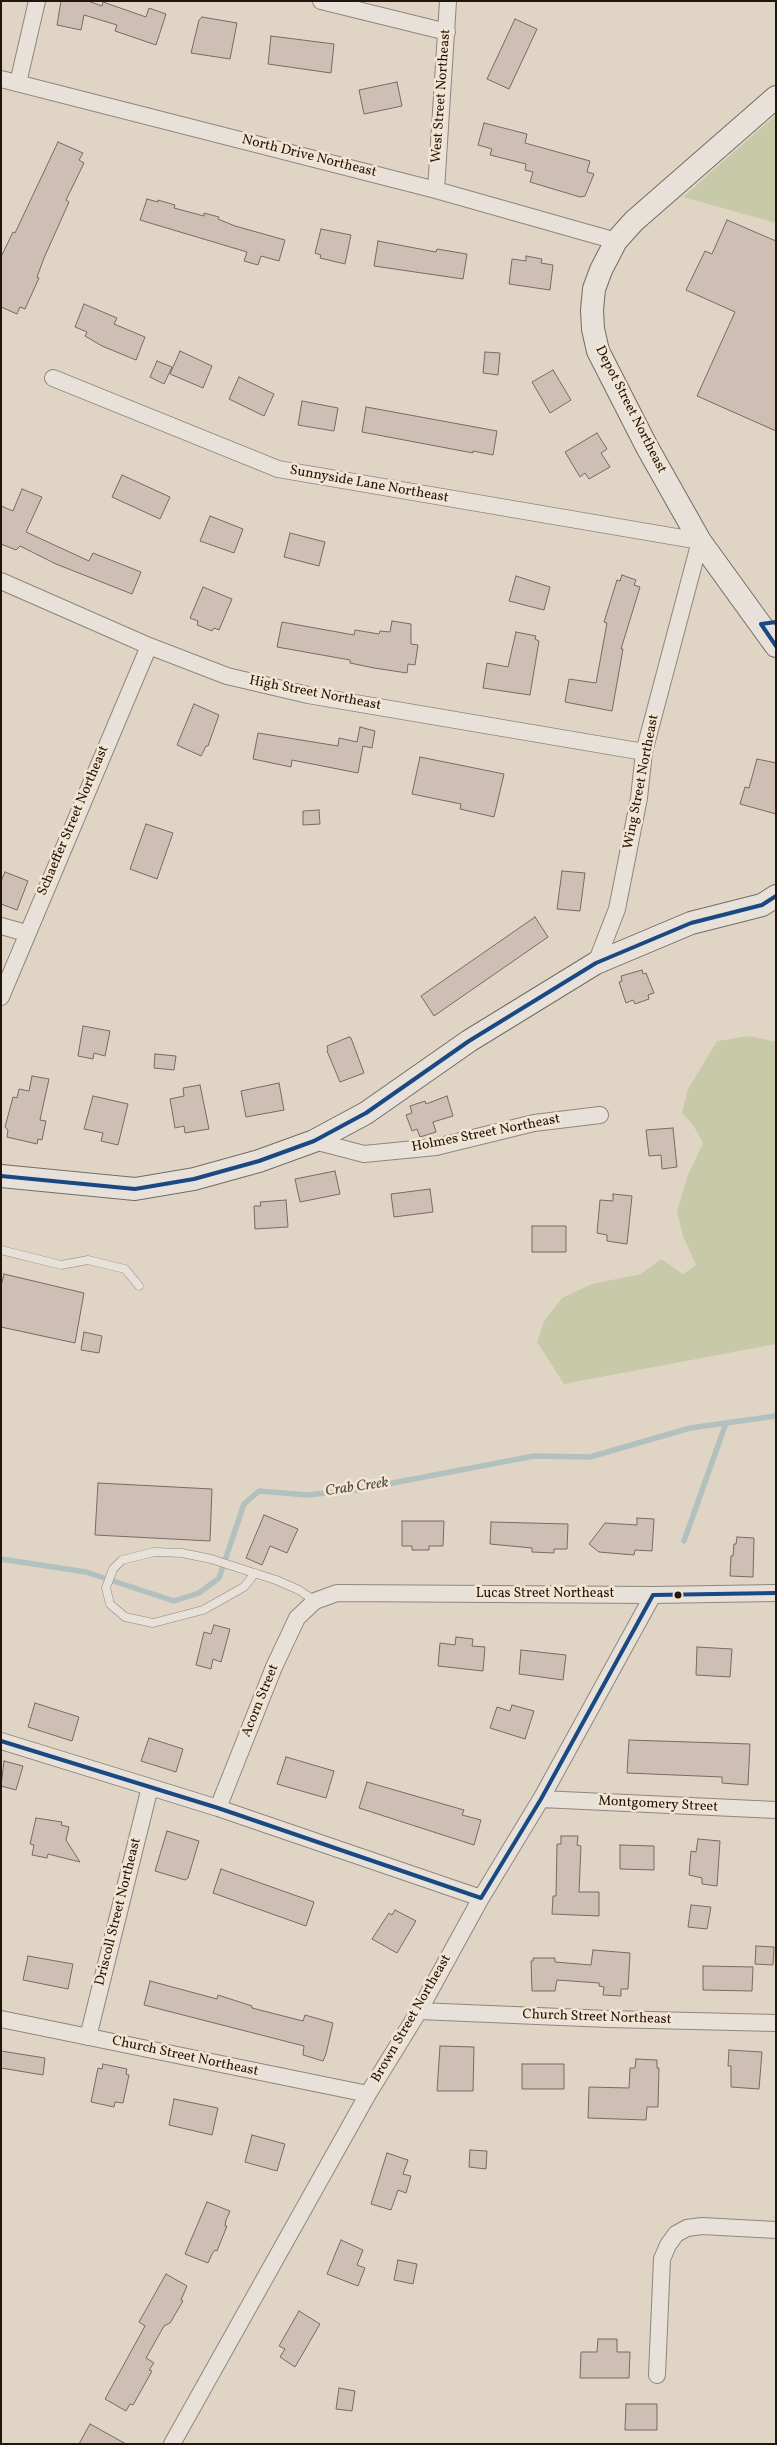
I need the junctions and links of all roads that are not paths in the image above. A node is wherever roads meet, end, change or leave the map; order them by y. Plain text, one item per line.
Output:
1 (37, 1) edge
2 (321, 1) edge
3 (448, 1) edge
4 (446, 32) junction
5 (1, 79) edge
6 (18, 83) junction
7 (776, 98) edge
8 (436, 190) junction
9 (616, 241) junction
10 (53, 378) dead end
11 (700, 541) junction
12 (1, 580) edge
13 (768, 623) edge
14 (149, 646) junction
15 (776, 646) edge
16 (644, 752) junction
17 (776, 896) edge
18 (1, 926) edge
19 (26, 933) junction
20 (596, 963) junction
21 (1, 997) edge
22 (600, 1115) dead end
23 (314, 1141) junction
24 (1, 1176) edge
25 (1, 1250) edge
26 (139, 1286) dead end
27 (254, 1573) junction
28 (776, 1593) edge
29 (653, 1595) junction
30 (314, 1601) junction
31 (1, 1741) edge
32 (150, 1787) junction
33 (541, 1799) junction
34 (218, 1808) junction
35 (776, 1810) edge
36 (482, 1898) junction
37 (419, 2011) junction
38 (1, 2019) edge
39 (776, 2023) edge
40 (88, 2037) junction
41 (368, 2094) junction
42 (776, 2230) edge
43 (657, 2375) dead end
44 (172, 2444) edge

1 - 6 street
2 - 4 street
3 - 4 street, West Street Northeast
4 - 8 street, West Street Northeast
5 - 6 street, North Drive Northeast
6 - 8 street, North Drive Northeast
7 - 9 street, Depot Street Northeast
8 - 9 street, North Drive Northeast
9 - 11 street, Depot Street Northeast
10 - 11 street, Sunnyside Lane Northeast
11 - 13 street, Depot Street Northeast
11 - 16 street, Wing Street Northeast
12 - 14 street, High Street Northeast
13 - 15 street, Depot Street Northeast
14 - 16 street, High Street Northeast
14 - 19 street, Schaeffer Street Northeast
16 - 20 street, Wing Street Northeast
17 - 20 street
18 - 19 street
19 - 21 street, Schaeffer Street Northeast
20 - 23 street
22 - 23 street, Holmes Street Northeast
23 - 24 street
25 - 26 lane
27 - 27 lane
27 - 30 lane
28 - 29 street, Lucas Street Northeast
29 - 30 street, Lucas Street Northeast
29 - 33 street, Brown Street Northeast
30 - 34 street, Acorn Street
31 - 32 street
32 - 34 street
32 - 40 street, Driscoll Street Northeast
33 - 35 street, Montgomery Street
33 - 36 street, Brown Street Northeast
34 - 36 street
36 - 37 street, Brown Street Northeast
37 - 39 street, Church Street Northeast
37 - 41 street, Brown Street Northeast
38 - 40 street, Church Street Northeast
40 - 41 street, Church Street Northeast
41 - 44 street, Brown Street Northeast
42 - 43 street

